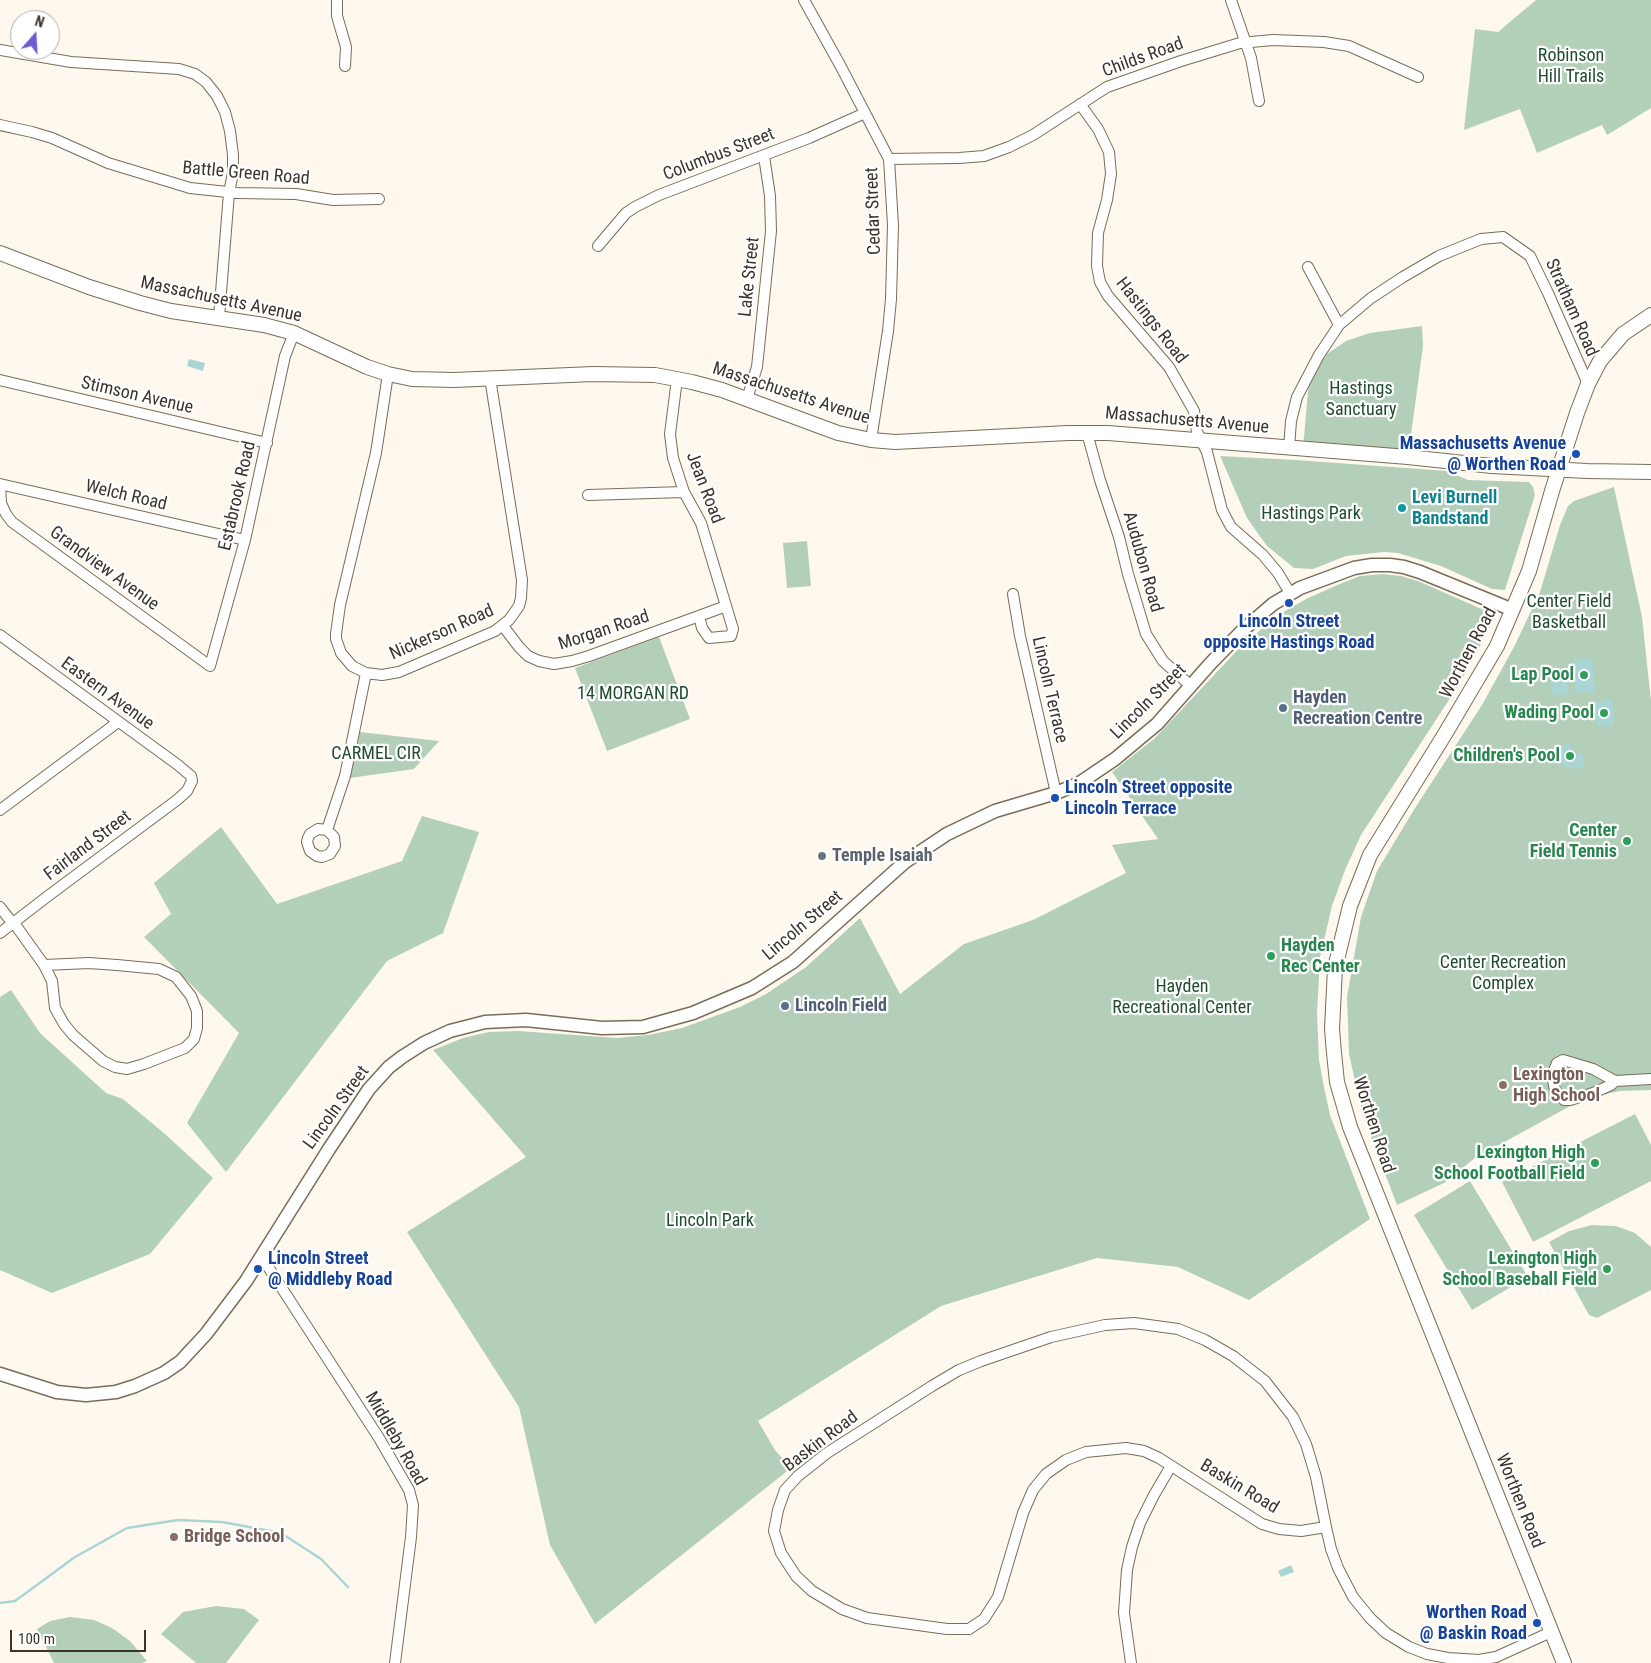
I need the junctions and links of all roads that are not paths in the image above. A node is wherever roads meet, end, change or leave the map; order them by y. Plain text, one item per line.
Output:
1 (336, 0) edge
2 (804, 0) edge
3 (1231, 0) edge
4 (1245, 43) junction
5 (0, 50) edge
6 (345, 66) dead end
7 (1418, 77) dead end
8 (1259, 101) dead end
9 (1080, 104) junction
10 (866, 113) junction
11 (0, 125) edge
12 (764, 156) junction
13 (889, 160) junction
14 (229, 193) junction
15 (379, 198) dead end
16 (598, 246) dead end
17 (0, 253) edge
18 (1308, 267) dead end
19 (1651, 315) edge
20 (218, 318) junction
21 (1339, 325) junction
22 (294, 333) junction
23 (388, 374) junction
24 (490, 378) junction
25 (677, 379) junction
26 (0, 380) edge
27 (1588, 384) junction
28 (747, 399) junction
29 (1087, 433) junction
30 (871, 440) junction
31 (1202, 441) junction
32 (267, 443) junction
33 (1289, 448) junction
34 (1560, 468) junction
35 (1651, 472) edge
36 (0, 484) edge
37 (684, 492) junction
38 (588, 495) dead end
39 (245, 540) junction
40 (1290, 593) junction
41 (1013, 594) dead end
42 (726, 606) junction
43 (1513, 610) junction
44 (699, 616) junction
45 (503, 626) junction
46 (0, 635) edge
47 (210, 666) joint
48 (366, 673) junction
49 (1191, 686) junction
50 (118, 722) junction
51 (192, 781) joint
52 (1056, 793) junction
53 (0, 810) edge
54 (327, 830) dead end
55 (0, 907) edge
56 (13, 923) junction
57 (0, 934) edge
58 (44, 964) junction
59 (1651, 1079) edge
60 (1615, 1080) junction
61 (261, 1256) junction
62 (0, 1374) edge
63 (1171, 1466) junction
64 (1326, 1527) junction
65 (1551, 1632) junction
66 (395, 1663) edge
67 (1131, 1663) edge
68 (1564, 1663) edge

1 - 6 street
2 - 10 street, Cedar Street
3 - 4 street
4 - 7 street, Childs Road
4 - 8 street
4 - 9 street, Childs Road
5 - 14 street
9 - 13 street, Childs Road
9 - 31 street, Hastings Road
10 - 12 street, Columbus Street
10 - 13 street, Cedar Street
11 - 14 street, Battle Green Road
12 - 16 street, Columbus Street
12 - 28 street, Lake Street
13 - 30 street, Cedar Street
14 - 15 street, Battle Green Road
14 - 20 street
17 - 20 main road, Massachusetts Avenue
18 - 21 street
19 - 27 main road, Worthen Road
20 - 22 main road, Massachusetts Avenue
21 - 27 street, Stratham Road
21 - 33 street
22 - 23 main road, Massachusetts Avenue
22 - 32 street, Estabrook Road
23 - 24 main road, Massachusetts Avenue
23 - 48 street
24 - 25 main road, Massachusetts Avenue
24 - 45 street, Nickerson Road
25 - 28 main road, Massachusetts Avenue
25 - 37 street, Jean Road
26 - 32 street, Stimson Avenue
27 - 34 main road, Worthen Road
28 - 30 main road, Massachusetts Avenue
29 - 30 main road, Massachusetts Avenue
29 - 31 main road, Massachusetts Avenue
29 - 49 street, Audubon Road
31 - 33 main road, Massachusetts Avenue
31 - 40 street, Hastings Road
32 - 39 street, Estabrook Road
33 - 34 main road, Massachusetts Avenue
34 - 35 main road, Massachusetts Avenue
34 - 43 main road, Worthen Road
36 - 39 street, Welch Road
36 - 47 street, Grandview Avenue
37 - 38 street
37 - 42 street, Jean Road
39 - 47 street, Estabrook Road
40 - 43 street, Lincoln Street
40 - 49 street, Lincoln Street
41 - 52 street, Lincoln Terrace
42 - 44 street
42 - 44 street, Jean Road
43 - 65 main road, Worthen Road
44 - 45 street, Morgan Road
45 - 48 street, Nickerson Road
46 - 50 street, Eastern Avenue
48 - 54 street
49 - 52 street, Lincoln Street
50 - 51 street, Eastern Avenue
50 - 53 street
51 - 56 street, Fairland Street
52 - 61 street, Lincoln Street
55 - 56 street
56 - 57 street, Fairland Street
56 - 58 street
58 - 58 street
59 - 60 street
60 - 60 street
61 - 62 street, Lincoln Street
61 - 66 street, Middleby Road
63 - 64 street, Baskin Road
63 - 64 street, Baskin Road
63 - 67 street
64 - 65 street, Baskin Road
65 - 68 main road, Worthen Road

